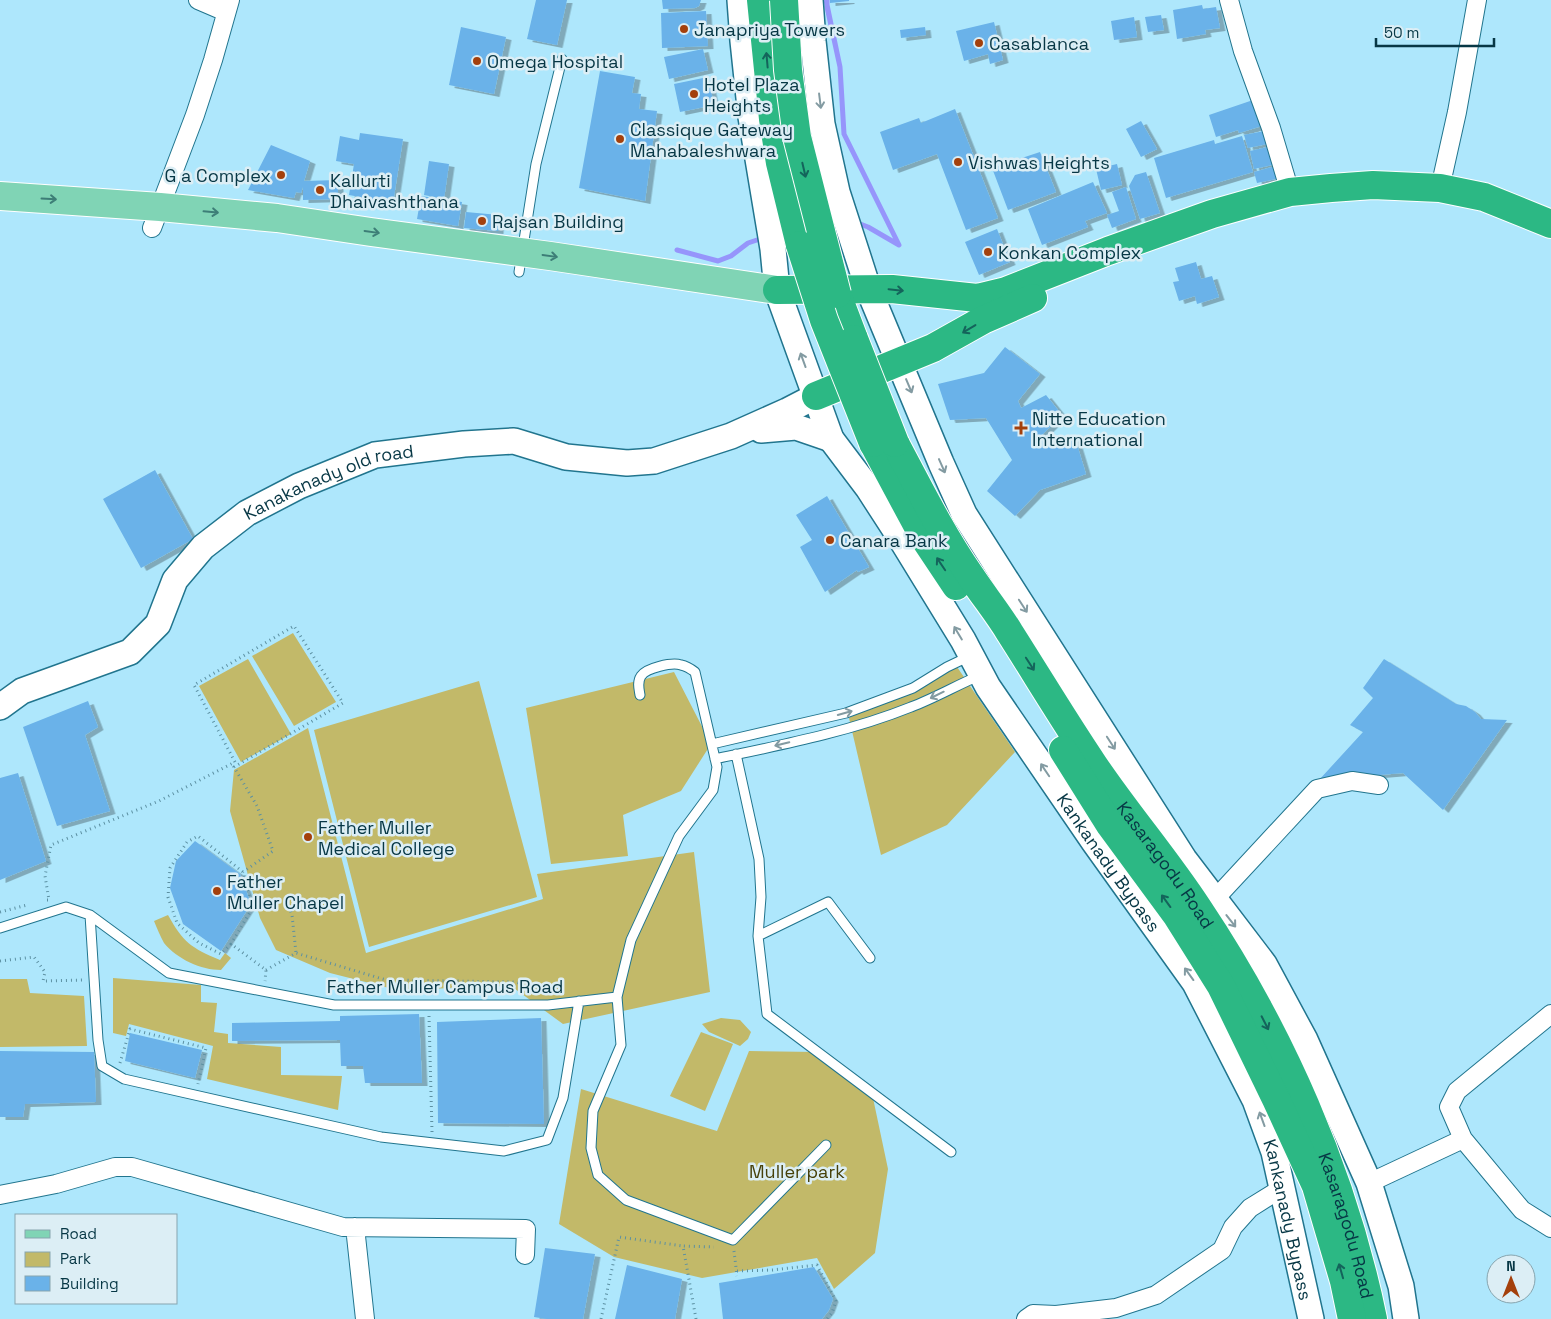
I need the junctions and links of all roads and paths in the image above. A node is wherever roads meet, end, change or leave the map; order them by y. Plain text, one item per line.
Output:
1 (198, 0) edge
2 (740, 0) edge
3 (761, 0) edge
4 (784, 0) edge
5 (810, 0) edge
6 (1229, 0) edge
7 (1477, 0) edge
8 (228, 6) edge
9 (562, 59) dead end
10 (1440, 188) junction
11 (1290, 192) junction
12 (0, 196) edge
13 (156, 218) junction
14 (1551, 224) edge
15 (1551, 242) edge
16 (520, 262) junction
17 (868, 288) junction
18 (777, 290) junction
19 (899, 361) junction
20 (816, 396) junction
21 (731, 436) junction
22 (831, 439) junction
23 (884, 443) junction
24 (976, 666) junction
25 (640, 695) dead end
26 (0, 707) edge
27 (712, 744) junction
28 (736, 754) junction
29 (715, 759) junction
30 (235, 762) junction
31 (234, 767) junction
32 (1379, 785) dead end
33 (243, 872) junction
34 (286, 897) dead end
35 (1214, 900) junction
36 (40, 902) dead end
37 (32, 904) dead end
38 (0, 912) edge
39 (90, 915) junction
40 (0, 928) edge
41 (758, 936) junction
42 (232, 944) junction
43 (296, 953) junction
44 (870, 958) dead end
45 (0, 961) edge
46 (266, 970) junction
47 (89, 980) dead end
48 (265, 992) junction
49 (617, 997) junction
50 (577, 1002) junction
51 (429, 1006) junction
52 (1551, 1014) edge
53 (118, 1069) dead end
54 (196, 1090) dead end
55 (432, 1136) dead end
56 (1463, 1139) junction
57 (826, 1145) dead end
58 (951, 1152) dead end
59 (1369, 1183) junction
60 (1282, 1188) junction
61 (0, 1195) edge
62 (355, 1227) junction
63 (1551, 1228) edge
64 (734, 1244) junction
65 (683, 1246) junction
66 (524, 1255) dead end
67 (737, 1271) junction
68 (737, 1276) dead end
69 (365, 1319) edge
70 (600, 1319) edge
71 (696, 1319) edge
72 (827, 1319) edge
73 (1026, 1319) edge
74 (1311, 1319) edge
75 (1352, 1319) edge
76 (1374, 1319) edge
77 (1406, 1319) edge

1 - 8 street
2 - 18 street, Kankanady Bypass
23 -> 3 highway, bridge
4 -> 23 highway, bridge
5 -> 17 street
6 - 11 street
7 - 10 street
8 - 13 street
9 - 16 lane
10 - 11 highway
10 - 14 highway
17 -> 11 highway
12 -> 13 main road
13 -> 16 main road
15 -> 19 highway
16 -> 18 main road
17 - 18 highway
17 - 19 street
20 -> 18 street, Kankanady Bypass
19 - 20 highway
19 -> 35 street
20 - 21 street
20 - 22 street, Kankanady Bypass
21 - 22 street
21 - 26 street, Kanakanady old road
24 -> 22 street, Kankanady Bypass
75 -> 23 highway, Kasaragodu Road
23 -> 76 highway, Kasaragodu Road
27 -> 24 lane
24 -> 28 lane
60 -> 24 street, Kankanady Bypass
25 - 27 lane
27 - 29 lane
28 - 29 lane
28 - 41 lane
29 - 49 lane
30 - 31 path
30 - 31 path
30 - 36 path
31 - 33 path
32 - 35 street
33 - 42 path
33 - 42 path
34 - 43 path
35 -> 59 street
37 - 38 path
39 - 40 lane, Father Muller Campus Road
39 - 48 lane, Father Muller Campus Road
39 - 50 lane
41 - 44 lane
41 - 58 lane
42 - 46 path
43 - 46 path
43 - 50 path
45 - 47 path
46 - 48 path
48 - 51 lane, Father Muller Campus Road
49 - 50 lane, Father Muller Campus Road
49 - 64 lane
50 - 51 lane, Father Muller Campus Road
51 - 55 path
52 - 56 street
53 - 54 path
56 - 59 street
56 - 63 street
57 - 64 lane
59 - 77 street
60 - 73 street
60 - 74 street, Kankanady Bypass
61 - 62 street
62 - 66 street
62 - 69 street
64 - 65 path
64 - 67 path
65 - 70 path
65 - 71 path
67 - 68 path
67 - 72 path

